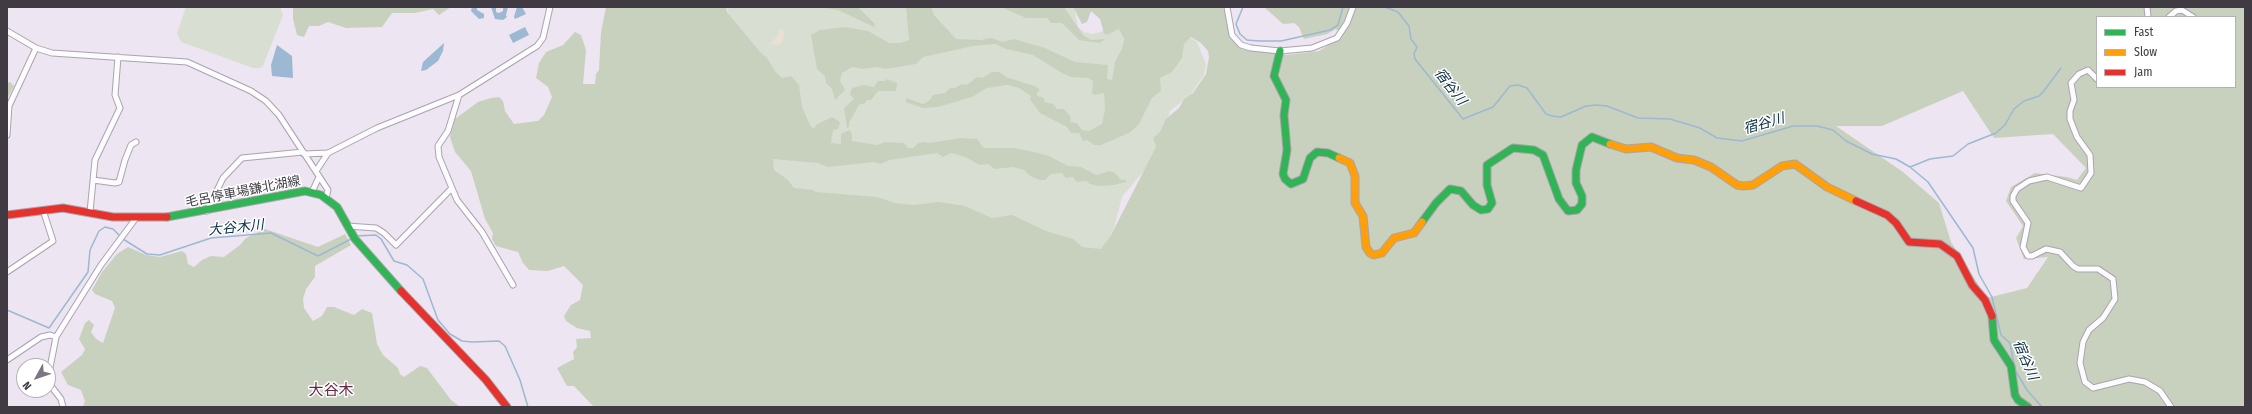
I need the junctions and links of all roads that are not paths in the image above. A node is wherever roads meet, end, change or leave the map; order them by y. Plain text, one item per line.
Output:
1 (550, 7) edge
2 (1227, 7) edge
3 (1352, 7) edge
4 (2170, 16) edge
5 (2191, 16) edge
6 (7, 31) edge
7 (36, 48) junction
8 (1280, 51) junction
9 (118, 57) junction
10 (2096, 78) edge
11 (459, 95) junction
12 (7, 134) edge
13 (136, 142) dead end
14 (304, 153) junction
15 (328, 153) junction
16 (316, 171) junction
17 (319, 177) junction
18 (93, 180) junction
19 (452, 188) junction
20 (312, 192) junction
21 (326, 198) junction
22 (43, 210) junction
23 (207, 211) junction
24 (90, 212) junction
25 (7, 215) edge
26 (136, 218) junction
27 (347, 226) junction
28 (7, 272) edge
29 (513, 285) dead end
30 (56, 337) junction
31 (7, 360) edge
32 (63, 407) edge
33 (507, 407) edge
34 (2028, 407) edge
35 (2171, 407) edge

1 - 11 street
2 - 8 street
3 - 8 street
4 - 5 street
6 - 7 street
7 - 9 street
7 - 12 street
8 - 34 street
9 - 14 street
9 - 18 street
10 - 35 street
11 - 15 street
11 - 19 street
13 - 18 street
14 - 15 street
14 - 16 street
14 - 23 street
15 - 16 street
16 - 17 street
17 - 20 street
17 - 21 street
18 - 24 street
19 - 27 street
19 - 29 street
20 - 21 street, 毛呂停車場鎌北湖線
20 - 23 street, 毛呂停車場鎌北湖線
21 - 27 street, 毛呂停車場鎌北湖線
22 - 24 street, 毛呂停車場鎌北湖線
22 - 25 street, 毛呂停車場鎌北湖線
22 - 28 street
23 - 26 street, 毛呂停車場鎌北湖線
24 - 26 street, 毛呂停車場鎌北湖線
26 - 30 street
27 - 33 street, 毛呂停車場鎌北湖線
30 - 31 street
30 - 32 street

